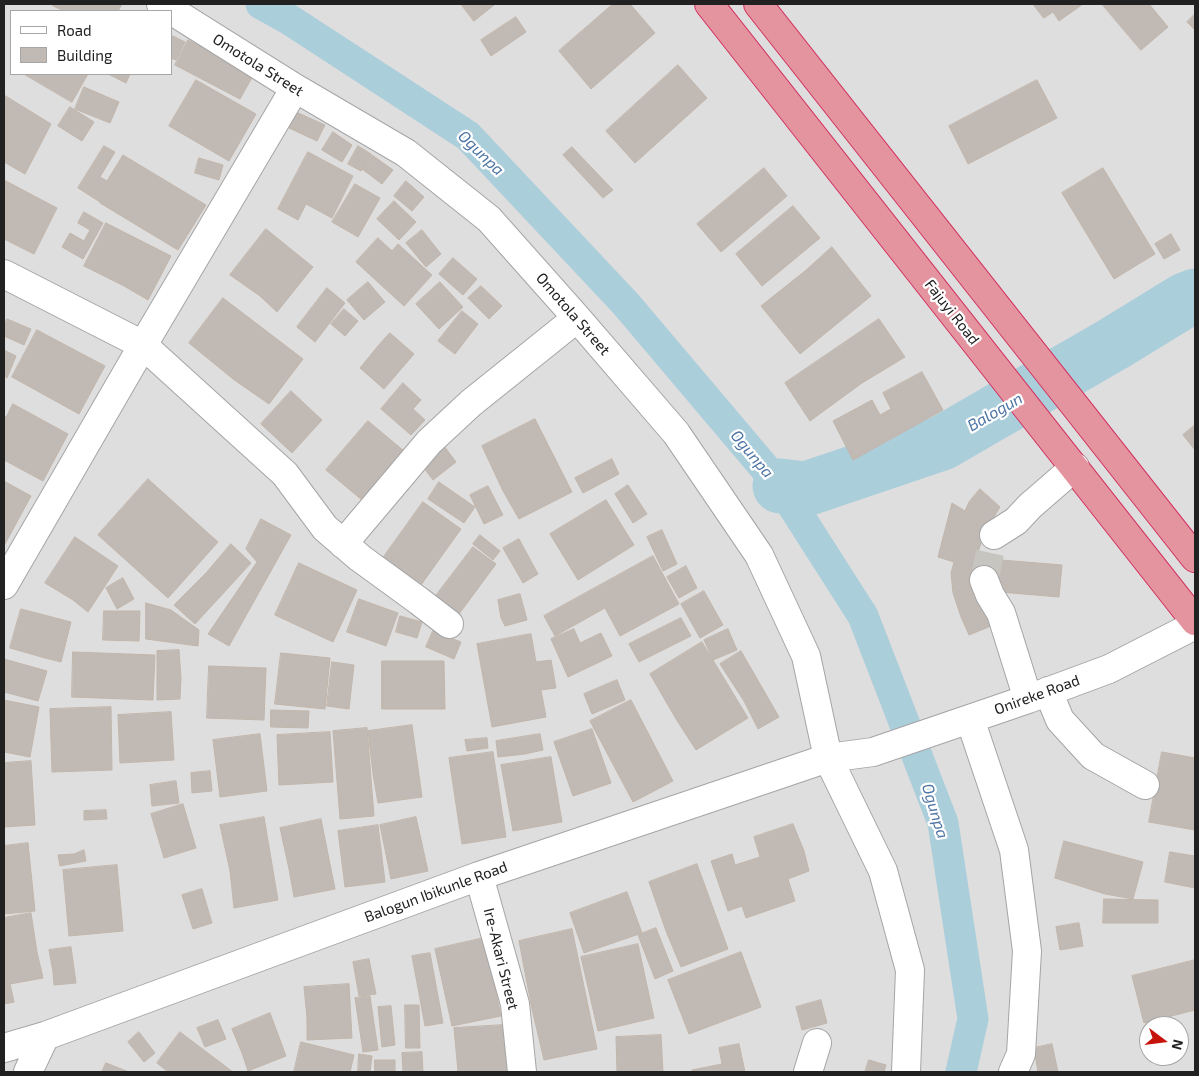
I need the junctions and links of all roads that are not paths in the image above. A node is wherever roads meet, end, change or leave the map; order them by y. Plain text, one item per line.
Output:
1 (709, 4) edge
2 (758, 4) edge
3 (172, 11) edge
4 (295, 88) junction
5 (4, 274) edge
6 (578, 318) junction
7 (143, 345) junction
8 (1075, 468) junction
9 (994, 535) tunnel mouth
10 (343, 544) junction
11 (1195, 558) edge
12 (984, 580) tunnel mouth
13 (4, 585) edge
14 (1195, 621) edge
15 (449, 624) dead end
16 (1195, 625) edge
17 (1038, 695) junction
18 (970, 719) junction
19 (873, 752) joint
20 (828, 758) junction
21 (1146, 785) dead end
22 (479, 876) junction
23 (45, 1036) junction
24 (817, 1043) dead end
25 (4, 1048) edge
26 (28, 1072) edge
27 (522, 1072) edge
28 (808, 1072) edge
29 (906, 1072) edge
30 (1013, 1072) edge

1 - 8 highway, Fajuyi Road
2 - 11 highway
3 - 4 street, Omotola Street
4 - 6 street, Omotola Street
4 - 7 street
5 - 7 street
6 - 10 street
6 - 20 street, Omotola Street
7 - 10 street
7 - 13 street
8 - 9 street
8 - 14 highway, Fajuyi Road
10 - 15 street
12 - 17 street
16 - 17 street, Onireke Road
17 - 18 street, Onireke Road
17 - 21 street
18 - 19 street, Onireke Road
18 - 30 street
19 - 20 street, Balogun Ibikunle Road
20 - 22 street, Balogun Ibikunle Road
20 - 29 street, Omotola Street
22 - 23 street, Balogun Ibikunle Road
22 - 27 street, Ire-Akari Street
23 - 25 street, Balogun Ibikunle Road
23 - 26 street
24 - 28 street

